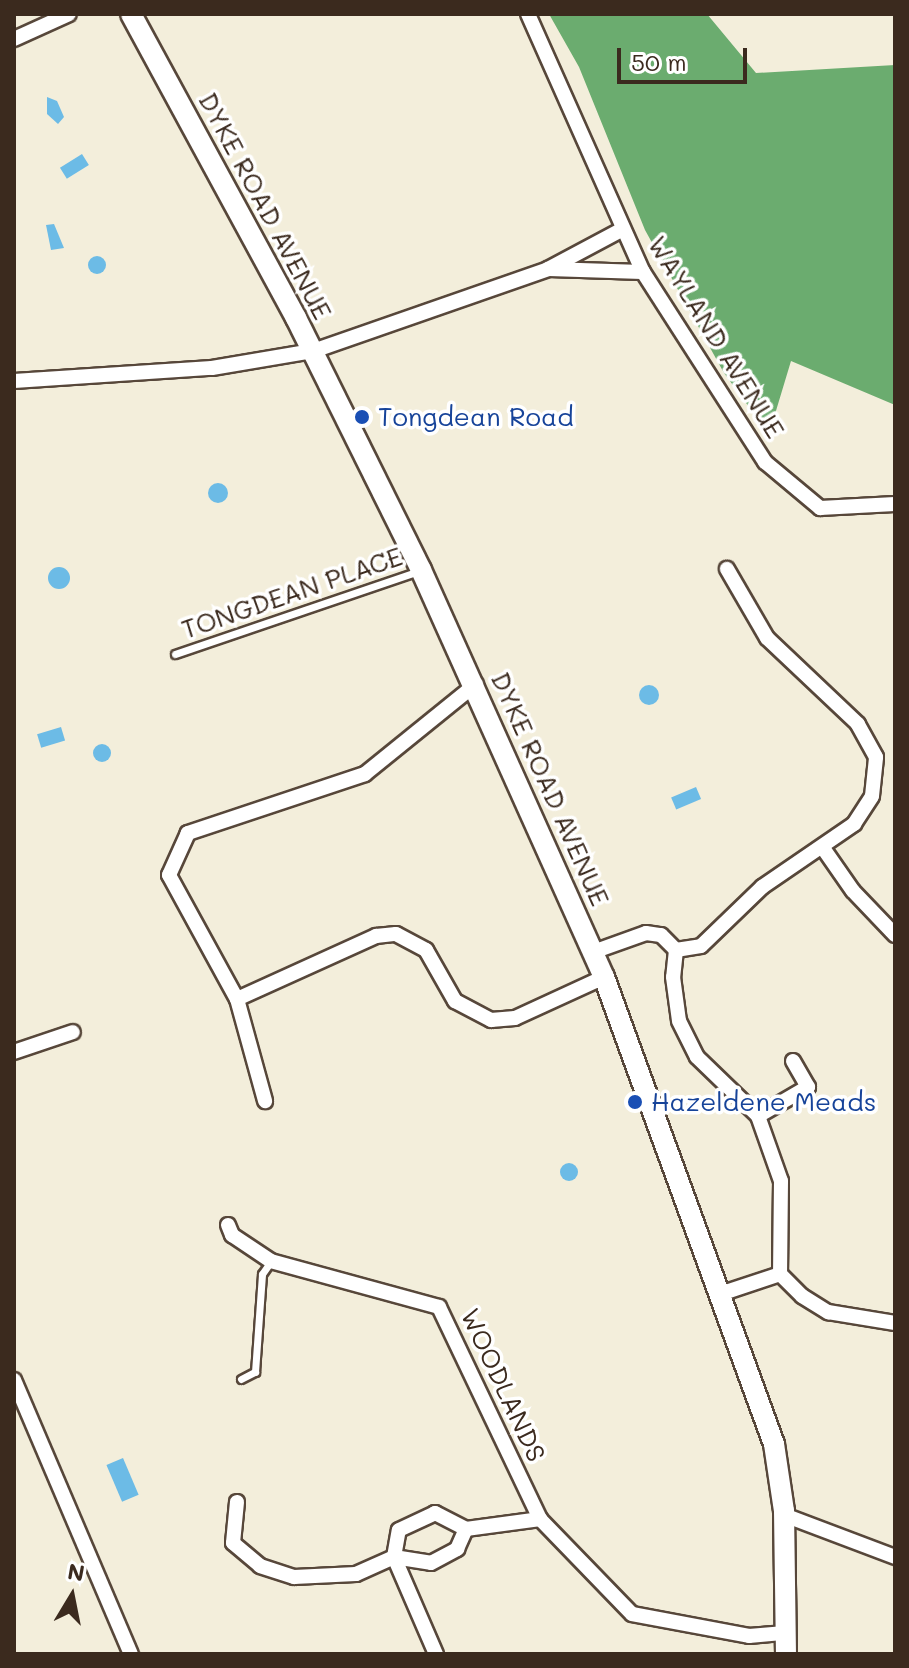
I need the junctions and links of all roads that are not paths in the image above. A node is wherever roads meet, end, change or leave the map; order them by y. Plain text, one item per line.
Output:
1 (69, 14) edge
2 (131, 14) edge
3 (528, 14) edge
4 (14, 39) edge
5 (623, 229) junction
6 (548, 269) junction
7 (643, 272) junction
8 (313, 351) junction
9 (14, 381) edge
10 (895, 504) edge
11 (727, 569) dead end
12 (421, 570) junction
13 (175, 654) dead end
14 (476, 684) junction
15 (823, 848) junction
16 (895, 935) edge
17 (676, 950) junction
18 (593, 952) junction
19 (604, 977) junction
20 (237, 999) junction
21 (73, 1032) dead end
22 (14, 1052) edge
23 (793, 1061) dead end
24 (265, 1101) dead end
25 (758, 1116) junction
26 (228, 1225) dead end
27 (271, 1261) junction
28 (780, 1274) junction
29 (723, 1293) junction
30 (895, 1323) edge
31 (241, 1379) dead end
32 (14, 1380) edge
33 (237, 1502) dead end
34 (784, 1515) junction
35 (540, 1519) junction
36 (466, 1529) junction
37 (394, 1557) junction
38 (895, 1557) edge
39 (785, 1633) junction
40 (131, 1654) edge
41 (436, 1654) edge
42 (786, 1654) edge

1 - 4 street
2 - 8 street, DYKE ROAD AVENUE
3 - 5 street, WAYLAND AVENUE
5 - 6 street
5 - 7 street, WAYLAND AVENUE
6 - 7 street
6 - 8 street
7 - 10 street, WAYLAND AVENUE
8 - 9 street
8 - 12 street, DYKE ROAD AVENUE
11 - 15 street
12 - 13 lane, TONGDEAN PLACE
12 - 14 street, DYKE ROAD AVENUE
14 - 18 street, DYKE ROAD AVENUE
14 - 20 street
15 - 16 street
15 - 17 street
17 - 18 street
17 - 25 street
18 - 19 street, DYKE ROAD AVENUE
19 - 20 street
19 - 29 street, DYKE ROAD AVENUE
20 - 24 street
21 - 22 street
23 - 25 street
25 - 28 street
26 - 27 street, WOODLANDS
27 - 31 lane
27 - 35 street, WOODLANDS
28 - 29 street
28 - 30 street
29 - 34 street, DYKE ROAD AVENUE
32 - 40 street
33 - 37 street
34 - 38 street
34 - 39 street, DYKE ROAD AVENUE
35 - 36 street
35 - 39 street, WOODLANDS
36 - 37 street
36 - 37 street
37 - 41 street
39 - 42 street, DYKE ROAD AVENUE

